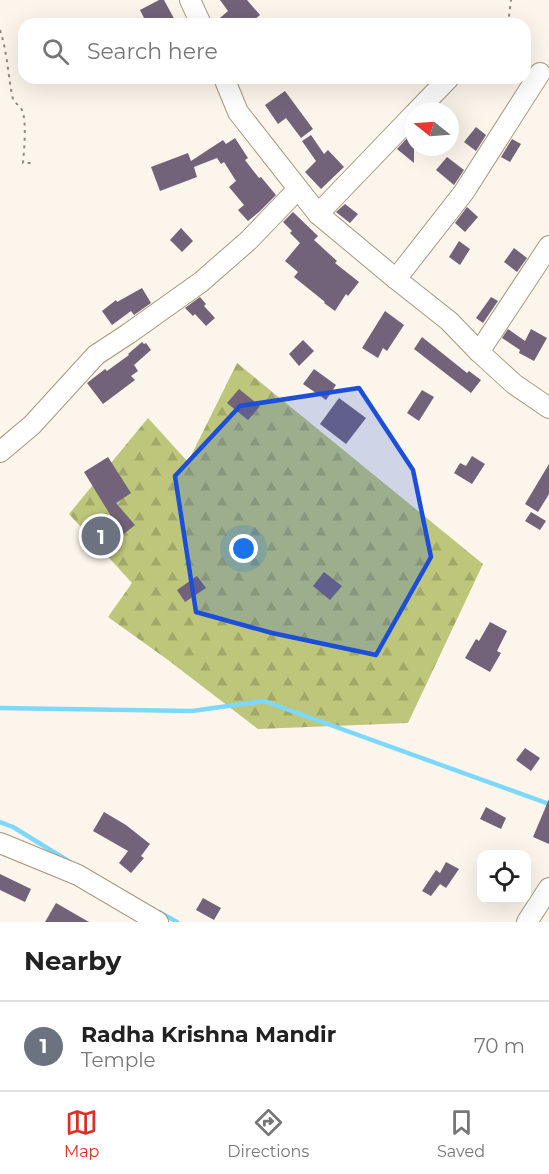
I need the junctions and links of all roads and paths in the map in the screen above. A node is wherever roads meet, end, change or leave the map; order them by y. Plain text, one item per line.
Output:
1 (190, 0) edge
2 (511, 0) edge
3 (198, 18) edge
4 (508, 18) edge
5 (0, 30) edge
6 (540, 73) dead end
7 (226, 84) edge
8 (443, 84) edge
9 (426, 102) edge
10 (405, 123) edge
11 (32, 163) dead end
12 (298, 189) junction
13 (318, 214) junction
14 (549, 246) edge
15 (396, 279) junction
16 (479, 352) junction
17 (549, 408) edge
18 (0, 452) edge
19 (0, 843) edge
20 (549, 888) edge
21 (158, 922) edge
22 (527, 922) edge

1 - 3 street
2 - 4 path
5 - 11 path
6 - 15 street
7 - 12 street
8 - 9 street
10 - 13 street
12 - 13 street
12 - 18 street
13 - 15 street
14 - 16 street
15 - 16 street
16 - 17 street
19 - 21 street
20 - 22 street

